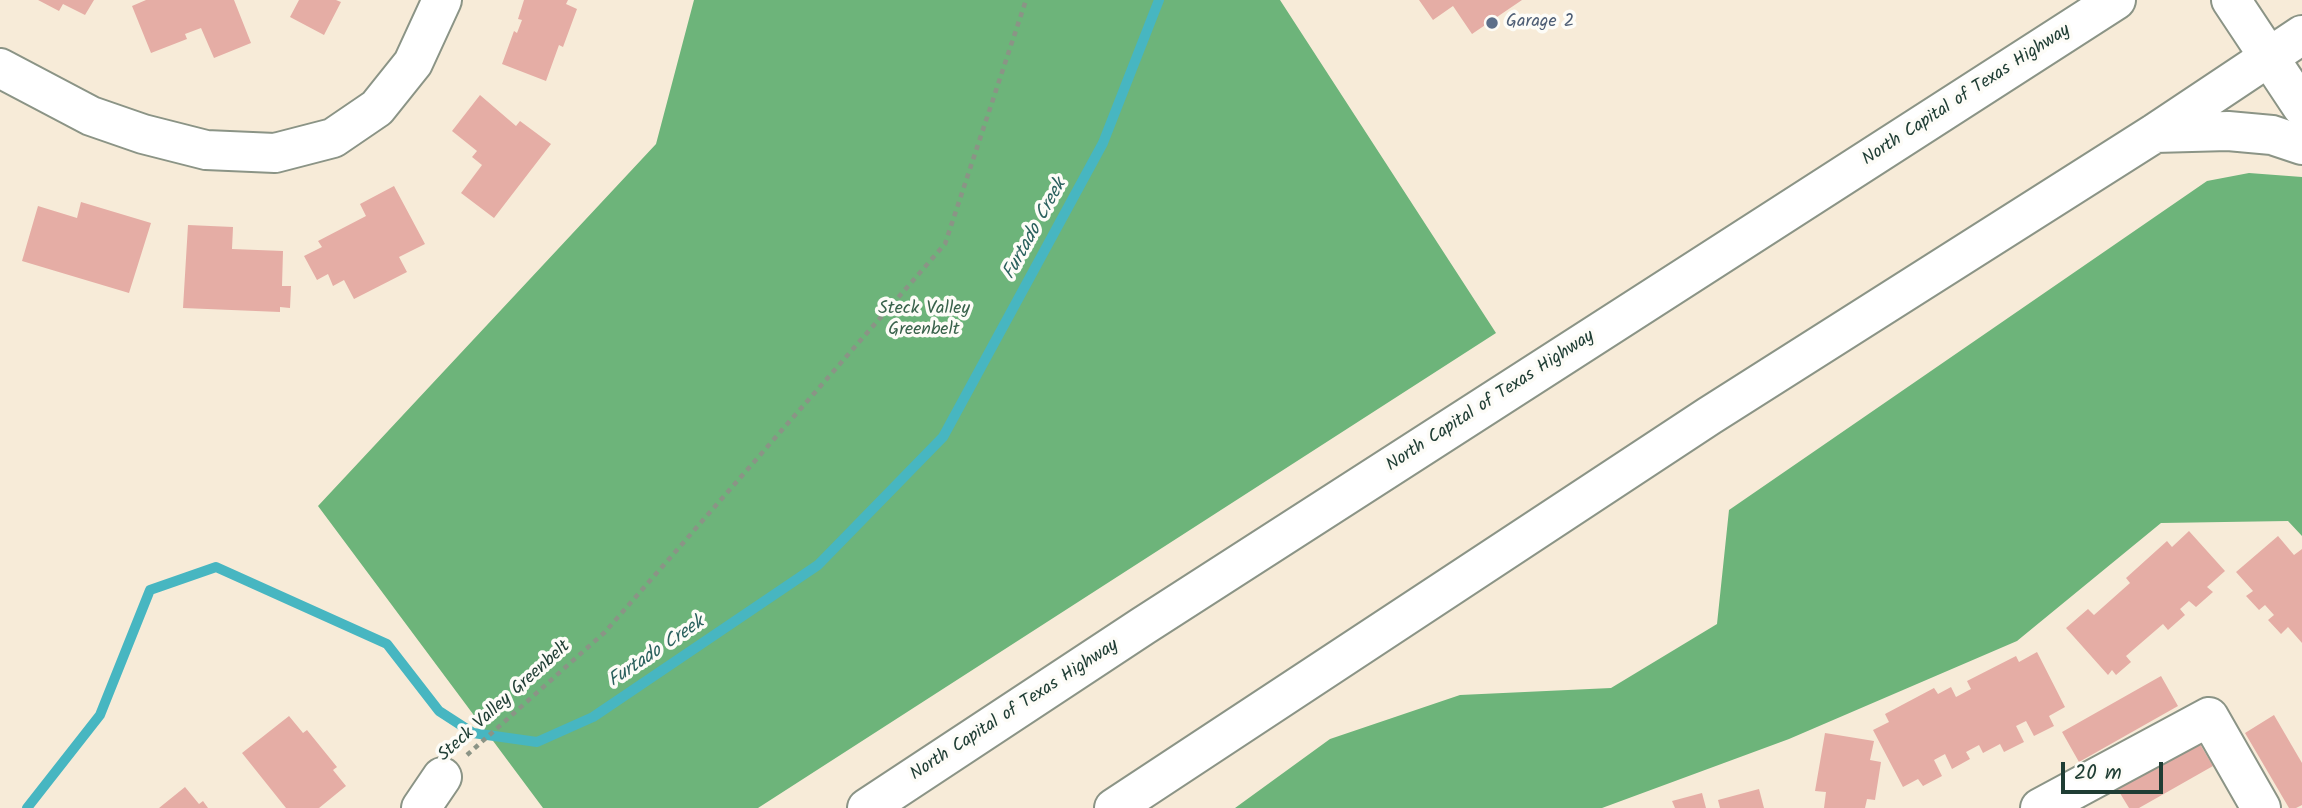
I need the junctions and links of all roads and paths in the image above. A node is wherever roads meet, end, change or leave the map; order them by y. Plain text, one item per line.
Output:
1 (442, 0) edge
2 (1026, 0) edge
3 (2116, 0) edge
4 (2231, 0) edge
5 (2302, 35) edge
6 (2268, 57) junction
7 (0, 68) edge
8 (2302, 107) edge
9 (2155, 134) junction
10 (2302, 145) edge
11 (442, 777) joint
12 (421, 808) edge
13 (867, 808) edge
14 (1114, 808) edge
15 (2040, 808) edge
16 (2261, 808) edge

1 - 7 main road
2 - 11 path, Steck Valley Greenbelt
3 - 13 main road, North Capital of Texas Highway
4 - 6 main road
5 - 6 main road
6 - 8 main road
6 - 9 main road
9 - 10 main road
9 - 14 main road
11 - 12 main road
15 - 16 main road

